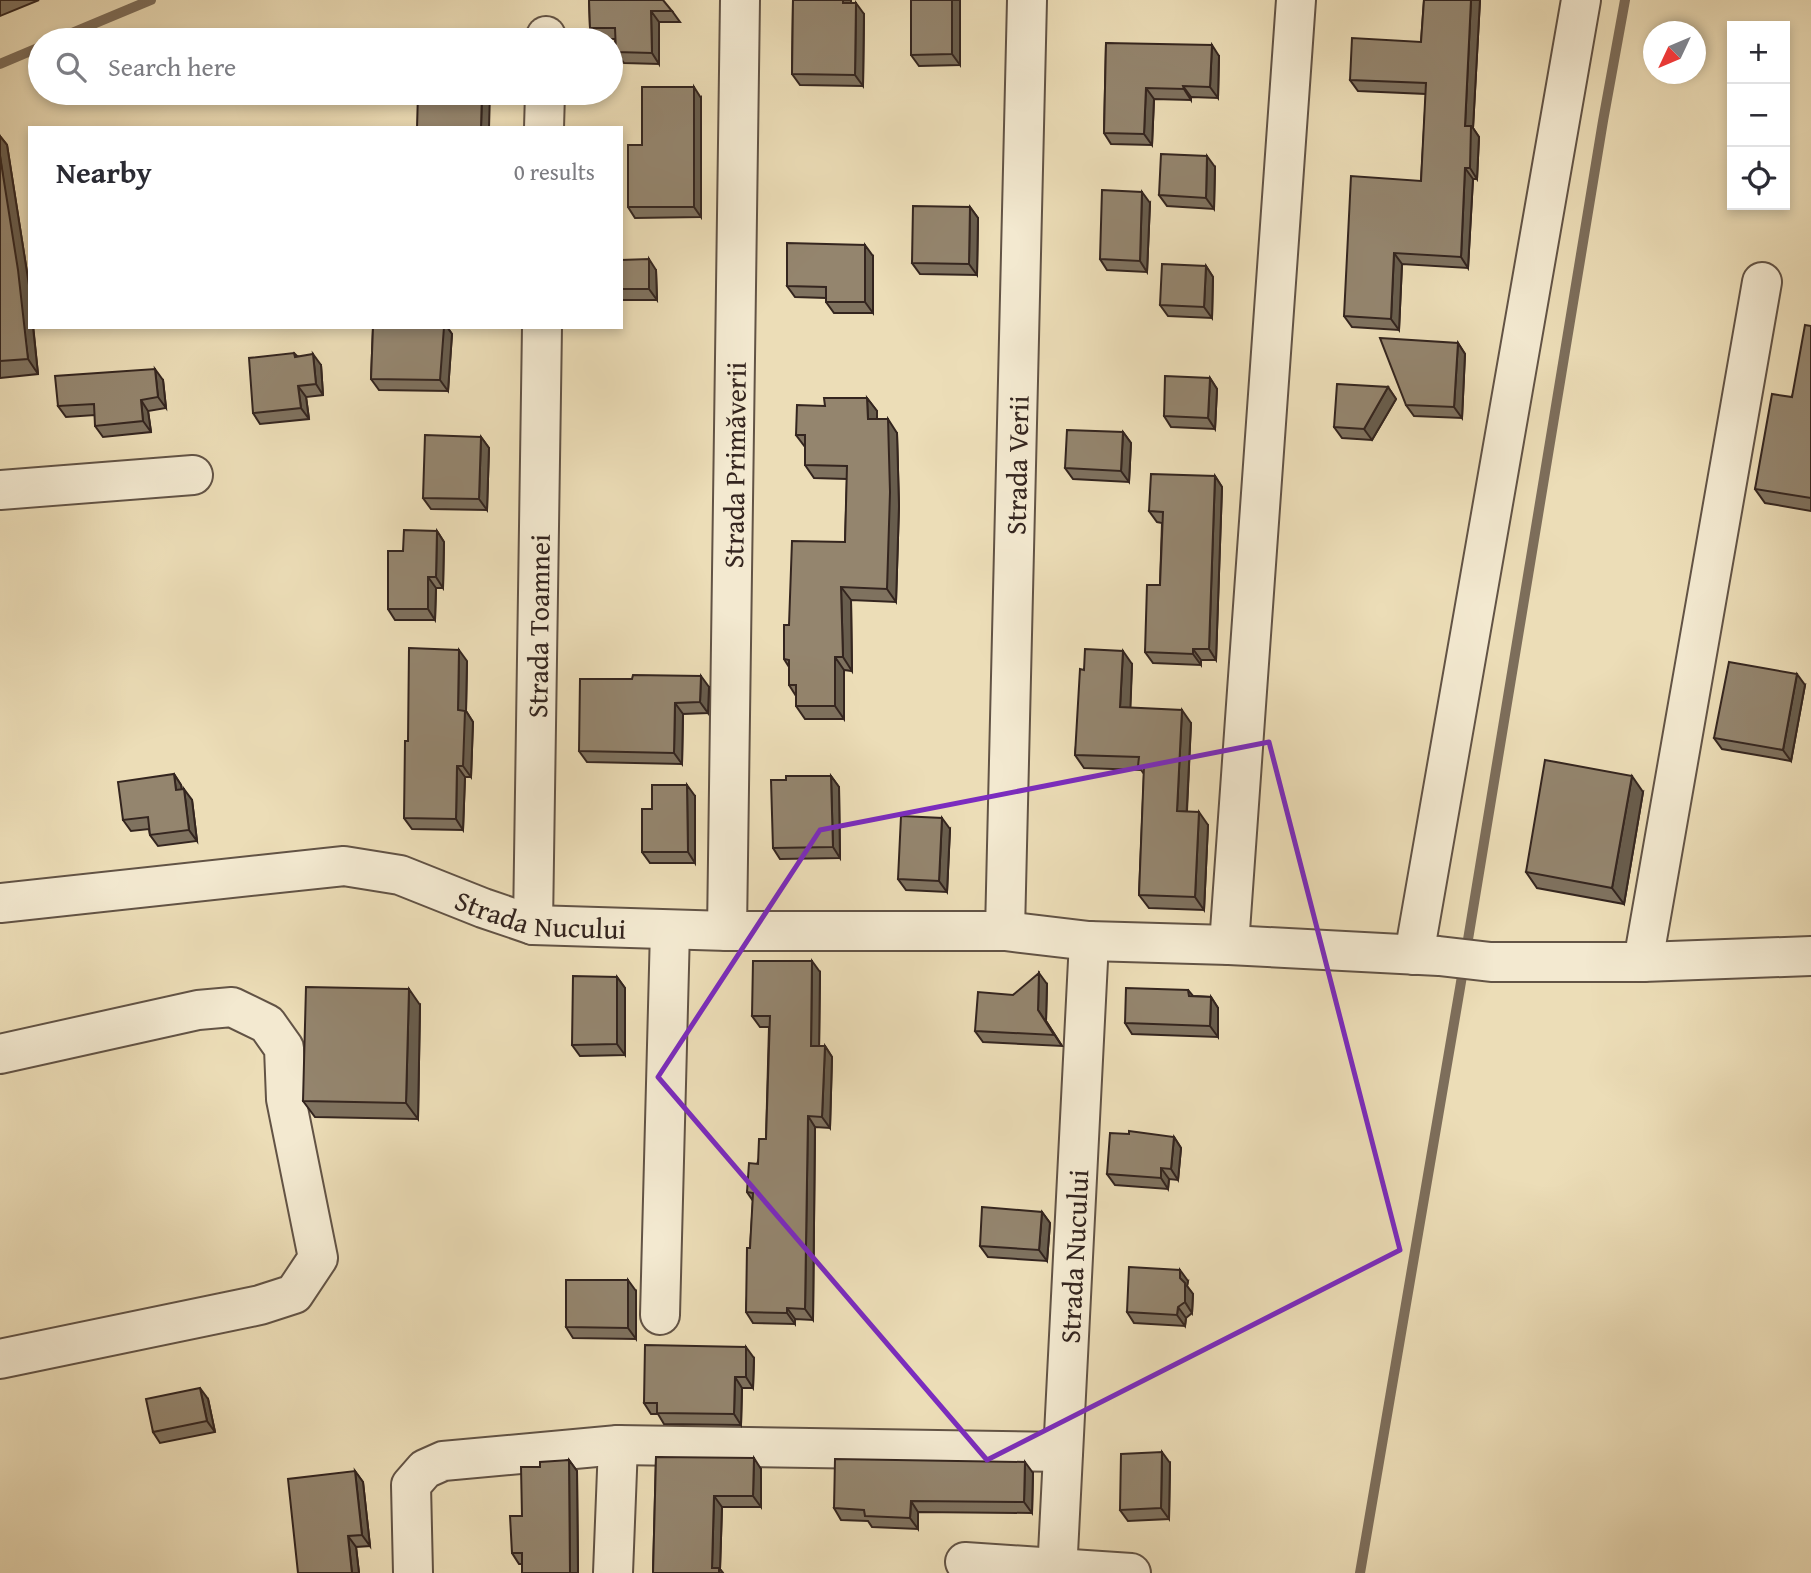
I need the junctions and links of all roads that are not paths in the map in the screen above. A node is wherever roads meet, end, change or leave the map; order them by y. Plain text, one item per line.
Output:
1 (740, 0) edge
2 (1027, 0) edge
3 (1296, 0) edge
4 (1581, 0) edge
5 (545, 105) edge
6 (544, 126) edge
7 (1762, 282) dead end
8 (542, 329) edge
9 (193, 475) dead end
10 (0, 490) edge
11 (0, 903) edge
12 (533, 925) junction
13 (670, 930) junction
14 (727, 931) junction
15 (1005, 931) junction
16 (1089, 941) junction
17 (1229, 945) junction
18 (1427, 956) junction
19 (1811, 956) edge
20 (1643, 962) junction
21 (0, 1054) edge
22 (660, 1315) dead end
23 (0, 1359) edge
24 (618, 1445) junction
25 (1063, 1452) junction
26 (965, 1562) dead end
27 (1057, 1570) edge
28 (413, 1573) edge
29 (613, 1573) edge
30 (1131, 1573) edge

1 - 14 street, Strada Primăverii
2 - 15 street, Strada Verii
3 - 17 street
4 - 18 street
5 - 6 street
7 - 20 street
8 - 12 street, Strada Toamnei
9 - 10 street
11 - 12 street, Strada Nucului
12 - 13 street, Strada Nucului
13 - 14 street, Strada Nucului
13 - 22 street
14 - 15 street, Strada Nucului
15 - 16 street, Strada Nucului
16 - 17 street, Strada Nucului
16 - 25 street, Strada Nucului
17 - 18 street, Strada Nucului
18 - 20 street, Strada Nucului
19 - 20 street, Strada Nucului
21 - 23 street
24 - 25 street
24 - 28 street
24 - 29 street
25 - 27 street, Strada Nucului
26 - 27 street
27 - 30 street

